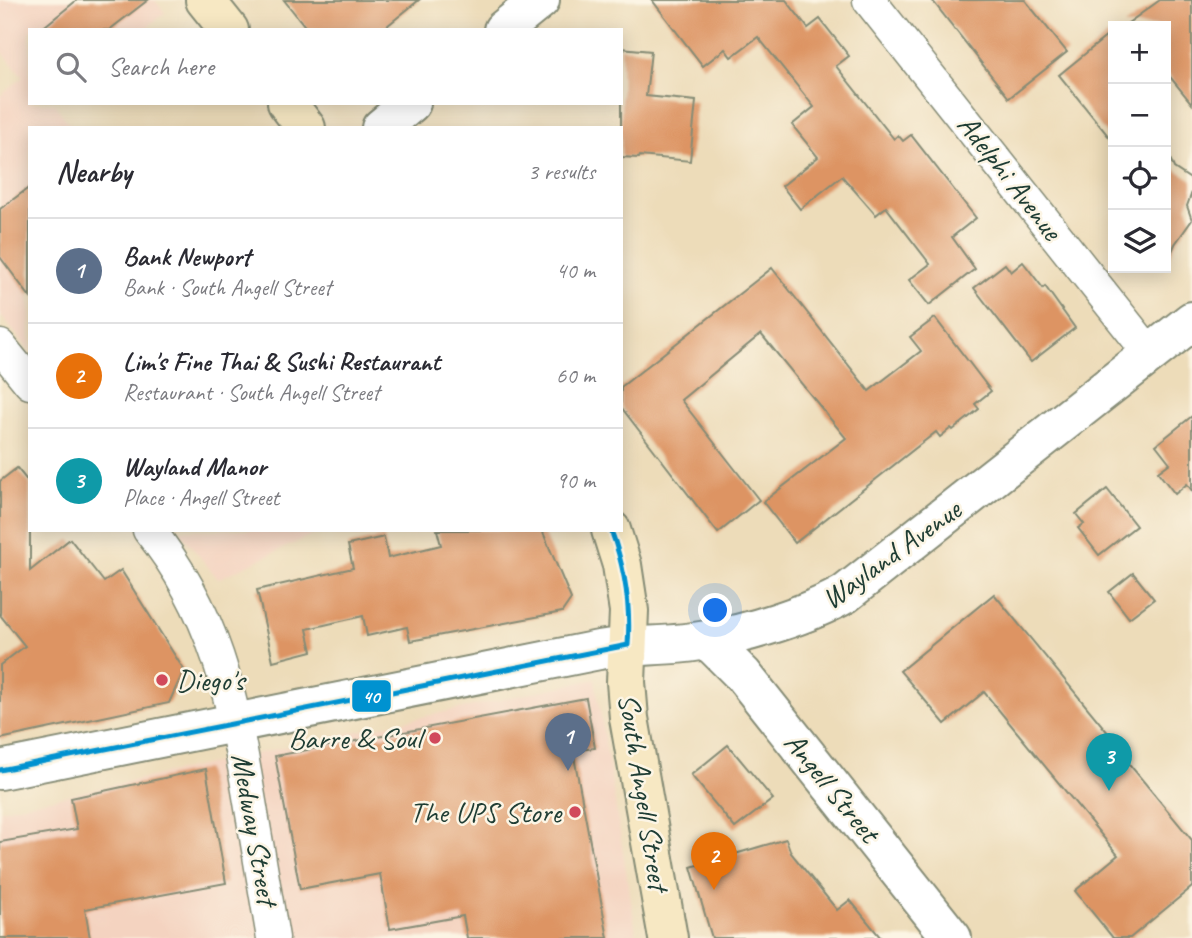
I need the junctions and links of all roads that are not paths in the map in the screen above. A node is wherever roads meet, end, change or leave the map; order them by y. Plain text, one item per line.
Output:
1 (205, 0) edge
2 (540, 0) edge
3 (869, 0) edge
4 (227, 28) edge
5 (505, 28) edge
6 (289, 105) edge
7 (409, 105) edge
8 (304, 126) edge
9 (383, 126) edge
10 (1192, 321) edge
11 (0, 346) edge
12 (1151, 355) junction
13 (28, 381) edge
14 (150, 532) edge
15 (612, 532) edge
16 (708, 640) junction
17 (628, 645) junction
18 (237, 723) junction
19 (0, 770) edge
20 (273, 938) edge
21 (668, 938) edge
22 (952, 938) edge

1 - 4 main road
2 - 5 street
3 - 12 street, Adelphi Avenue
6 - 8 main road
7 - 9 street
10 - 12 street, Wayland Avenue
11 - 13 street
12 - 16 street, Wayland Avenue
14 - 18 street, Medway Street
15 - 17 main road
16 - 17 street, Wayland Avenue
16 - 22 street, Angell Street
17 - 18 street, Wayland Avenue
17 - 21 main road, South Angell Street
18 - 19 street, Wayland Avenue
18 - 20 street, Medway Street

